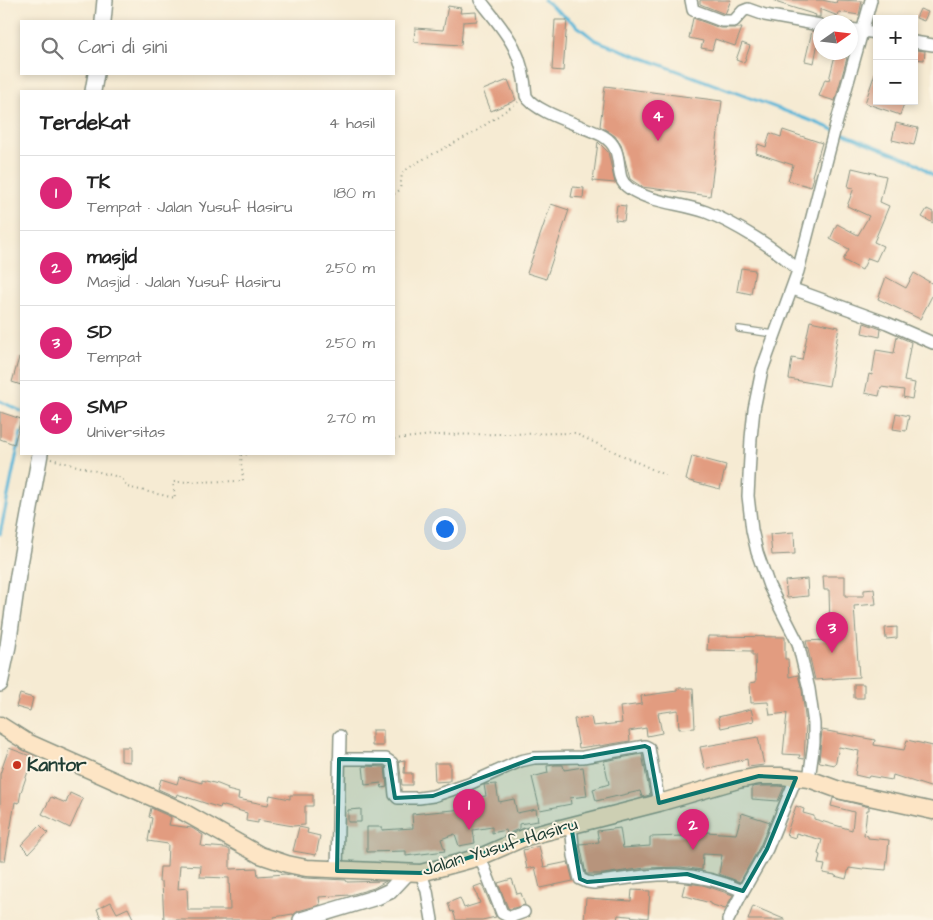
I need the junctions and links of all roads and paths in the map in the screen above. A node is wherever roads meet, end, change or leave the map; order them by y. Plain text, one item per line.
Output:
1 (105, 0) edge
2 (480, 0) edge
3 (691, 0) edge
4 (871, 0) edge
5 (103, 20) edge
6 (813, 24) edge
7 (858, 30) edge
8 (863, 30) junction
9 (873, 32) edge
10 (918, 43) edge
11 (933, 45) edge
12 (96, 75) edge
13 (93, 90) edge
14 (526, 96) junction
15 (395, 193) edge
16 (798, 271) junction
17 (792, 289) junction
18 (740, 329) dead end
19 (774, 334) junction
20 (933, 343) edge
21 (395, 439) edge
22 (40, 455) edge
23 (241, 455) edge
24 (670, 476) dead end
25 (0, 684) edge
26 (0, 725) edge
27 (340, 736) dead end
28 (339, 759) junction
29 (802, 779) junction
30 (659, 804) junction
31 (933, 811) edge
32 (571, 825) junction
33 (480, 856) junction
34 (337, 871) junction
35 (413, 874) junction
36 (744, 891) junction
37 (524, 912) dead end
38 (301, 920) edge
39 (432, 920) edge
40 (728, 920) edge

1 - 5 street
2 - 14 street
3 - 6 street
4 - 8 street
7 - 8 street
8 - 9 street
8 - 16 street
10 - 11 street
12 - 13 street
14 - 15 path
14 - 16 street
16 - 17 street
17 - 19 street
17 - 20 street
18 - 19 lane
19 - 29 street
21 - 24 path
22 - 23 path
22 - 25 street
26 - 34 main road, Jalan Yusuf Hasiru
27 - 28 street
28 - 30 street
28 - 34 street
29 - 30 main road, Jalan Yusuf Hasiru
29 - 31 main road, Jalan Yusuf Hasiru
29 - 36 street
30 - 32 main road, Jalan Yusuf Hasiru
32 - 33 main road, Jalan Yusuf Hasiru
32 - 36 street
33 - 35 main road, Jalan Yusuf Hasiru
33 - 37 street
34 - 35 main road, Jalan Yusuf Hasiru
35 - 38 street
35 - 39 street
36 - 40 street

